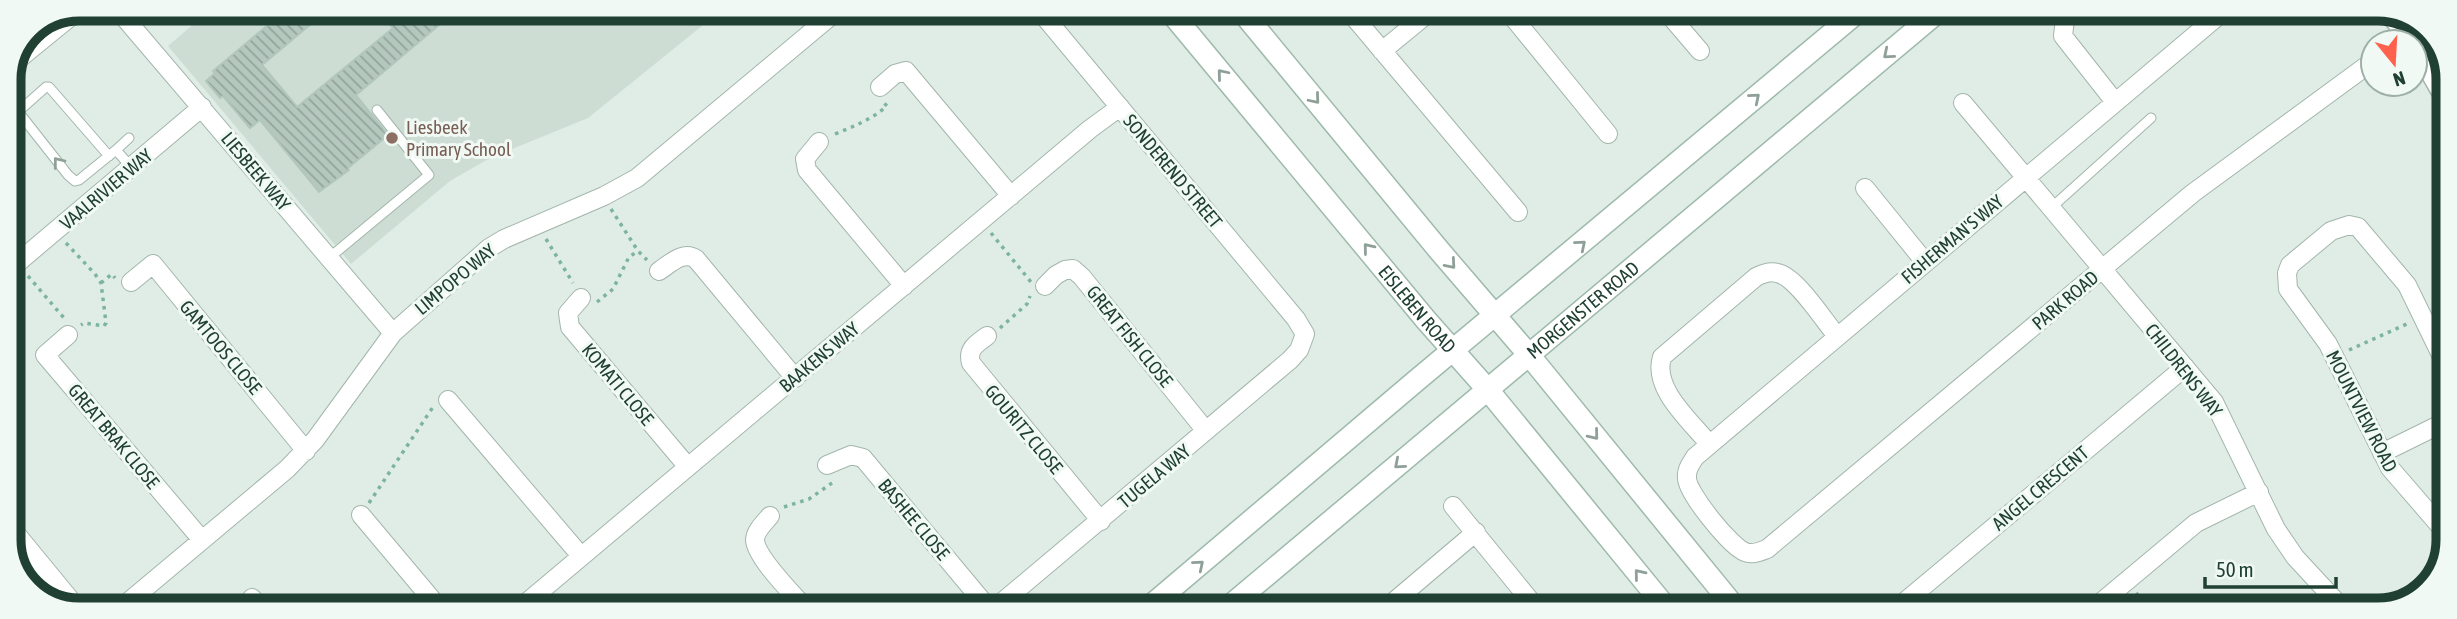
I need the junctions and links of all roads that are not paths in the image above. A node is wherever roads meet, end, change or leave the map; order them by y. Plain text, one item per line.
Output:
1 (127, 21) edge
2 (825, 21) edge
3 (1048, 21) edge
4 (1178, 21) edge
5 (1250, 21) edge
6 (1358, 21) edge
7 (1419, 21) edge
8 (1516, 21) edge
9 (1674, 21) edge
10 (1847, 21) edge
11 (1927, 21) edge
12 (2065, 21) edge
13 (2212, 21) edge
14 (62, 23) edge
15 (29, 51) edge
16 (1382, 51) junction
17 (1700, 51) dead end
18 (2359, 71) edge
19 (880, 87) road end
20 (2115, 102) junction
21 (1963, 103) dead end
22 (202, 107) junction
23 (1120, 107) junction
24 (21, 109) edge
25 (377, 110) dead end
26 (21, 115) edge
27 (2151, 118) dead end
28 (1608, 134) dead end
29 (129, 138) dead end
30 (819, 142) road end
31 (113, 153) junction
32 (131, 167) junction
33 (2026, 178) junction
34 (1865, 188) dead end
35 (1011, 196) junction
36 (2051, 208) junction
37 (1518, 212) dead end
38 (329, 258) junction
39 (1925, 262) junction
40 (21, 266) edge
41 (2102, 269) junction
42 (659, 271) road end
43 (131, 282) dead end
44 (904, 286) junction
45 (1036, 288) road end
46 (581, 298) road end
47 (1495, 315) junction
48 (69, 329) road end
49 (393, 333) junction
50 (1305, 334) joint
51 (987, 337) road end
52 (1837, 337) junction
53 (2436, 344) edge
54 (1454, 349) junction
55 (1530, 355) junction
56 (2185, 368) junction
57 (794, 378) junction
58 (1488, 390) junction
59 (448, 400) road end
60 (2436, 426) edge
61 (1206, 431) junction
62 (1709, 444) junction
63 (306, 451) junction
64 (2382, 453) junction
65 (827, 465) road end
66 (688, 467) junction
67 (1687, 474) joint
68 (2259, 492) junction
69 (1453, 506) dead end
70 (361, 515) road end
71 (770, 516) road end
72 (1101, 521) junction
73 (2436, 522) edge
74 (1476, 532) junction
75 (21, 540) edge
76 (202, 540) junction
77 (581, 556) junction
78 (68, 597) edge
79 (133, 598) edge
80 (431, 598) edge
81 (532, 598) edge
82 (797, 598) edge
83 (980, 598) edge
84 (1007, 598) edge
85 (1161, 598) edge
86 (1239, 598) edge
87 (1398, 598) edge
88 (1528, 598) edge
89 (1658, 598) edge
90 (1727, 598) edge
91 (1909, 598) edge
92 (2106, 598) edge
93 (2333, 598) edge

1 - 22 street, LIESBEEK WAY
2 - 49 street, LIMPOPO WAY
3 - 23 street, SONDEREND STREET
54 -> 4 main road, EISLEBEN ROAD
5 -> 47 main road
6 - 16 street
7 - 16 street
8 - 28 street
9 - 17 street
47 -> 10 main road
11 -> 55 main road, MORGENSTER ROAD
12 - 20 street
13 - 20 street, FISHERMAN'S WAY
14 - 15 street
16 - 37 street
18 - 41 street, PARK ROAD
19 - 35 street
20 - 33 street, FISHERMAN'S WAY
21 - 33 street, CHILDRENS WAY
22 - 32 street, VAALRIVIER WAY
22 - 38 street, LIESBEEK WAY
23 - 35 street, BAAKENS WAY
23 - 50 street, SONDEREND STREET
24 -> 31 lane
25 - 38 lane
31 -> 26 lane
27 - 36 lane
29 - 31 lane
30 - 44 street
31 - 32 lane
32 - 40 street, VAALRIVIER WAY
33 - 36 street, CHILDRENS WAY
33 - 39 street, FISHERMAN'S WAY
34 - 39 street
35 - 44 street, BAAKENS WAY
36 - 41 street, CHILDRENS WAY
38 - 49 street, LIESBEEK WAY
39 - 52 street, FISHERMAN'S WAY
41 - 56 street, CHILDRENS WAY
41 - 67 street, PARK ROAD
42 - 57 street
43 - 63 street, GAMTOOS CLOSE
44 - 57 street, BAAKENS WAY
45 - 61 street, GREAT FISH CLOSE
46 - 66 street, KOMATI CLOSE
47 - 54 main road
47 - 55 main road
48 - 76 street, GREAT BRAK CLOSE
49 - 63 street, LIMPOPO WAY
50 - 61 street, TUGELA WAY
51 - 72 street, GOURITZ CLOSE
52 - 62 street, FISHERMAN'S WAY
52 - 62 street
53 - 64 street, MOUNTVIEW ROAD
54 - 58 main road, EISLEBEN ROAD
85 -> 54 main road
55 - 58 main road, MORGENSTER ROAD
55 -> 90 main road
56 - 68 street, CHILDRENS WAY
56 - 91 street, ANGEL CRESCENT
57 - 66 street, BAAKENS WAY
58 -> 86 main road, MORGENSTER ROAD
89 -> 58 main road, EISLEBEN ROAD
59 - 77 street
60 - 64 street
61 - 72 street, TUGELA WAY
62 - 67 street, FISHERMAN'S WAY
63 - 76 street, LIMPOPO WAY
64 - 73 street, MOUNTVIEW ROAD
65 - 83 street, BASHEE CLOSE
66 - 77 street, BAAKENS WAY
68 - 92 street
68 - 93 street, CHILDRENS WAY
69 - 74 street
70 - 80 street
71 - 82 street
72 - 84 street, TUGELA WAY
74 - 87 street
74 - 88 street
75 - 78 street
76 - 79 street, LIMPOPO WAY
77 - 81 street, BAAKENS WAY

